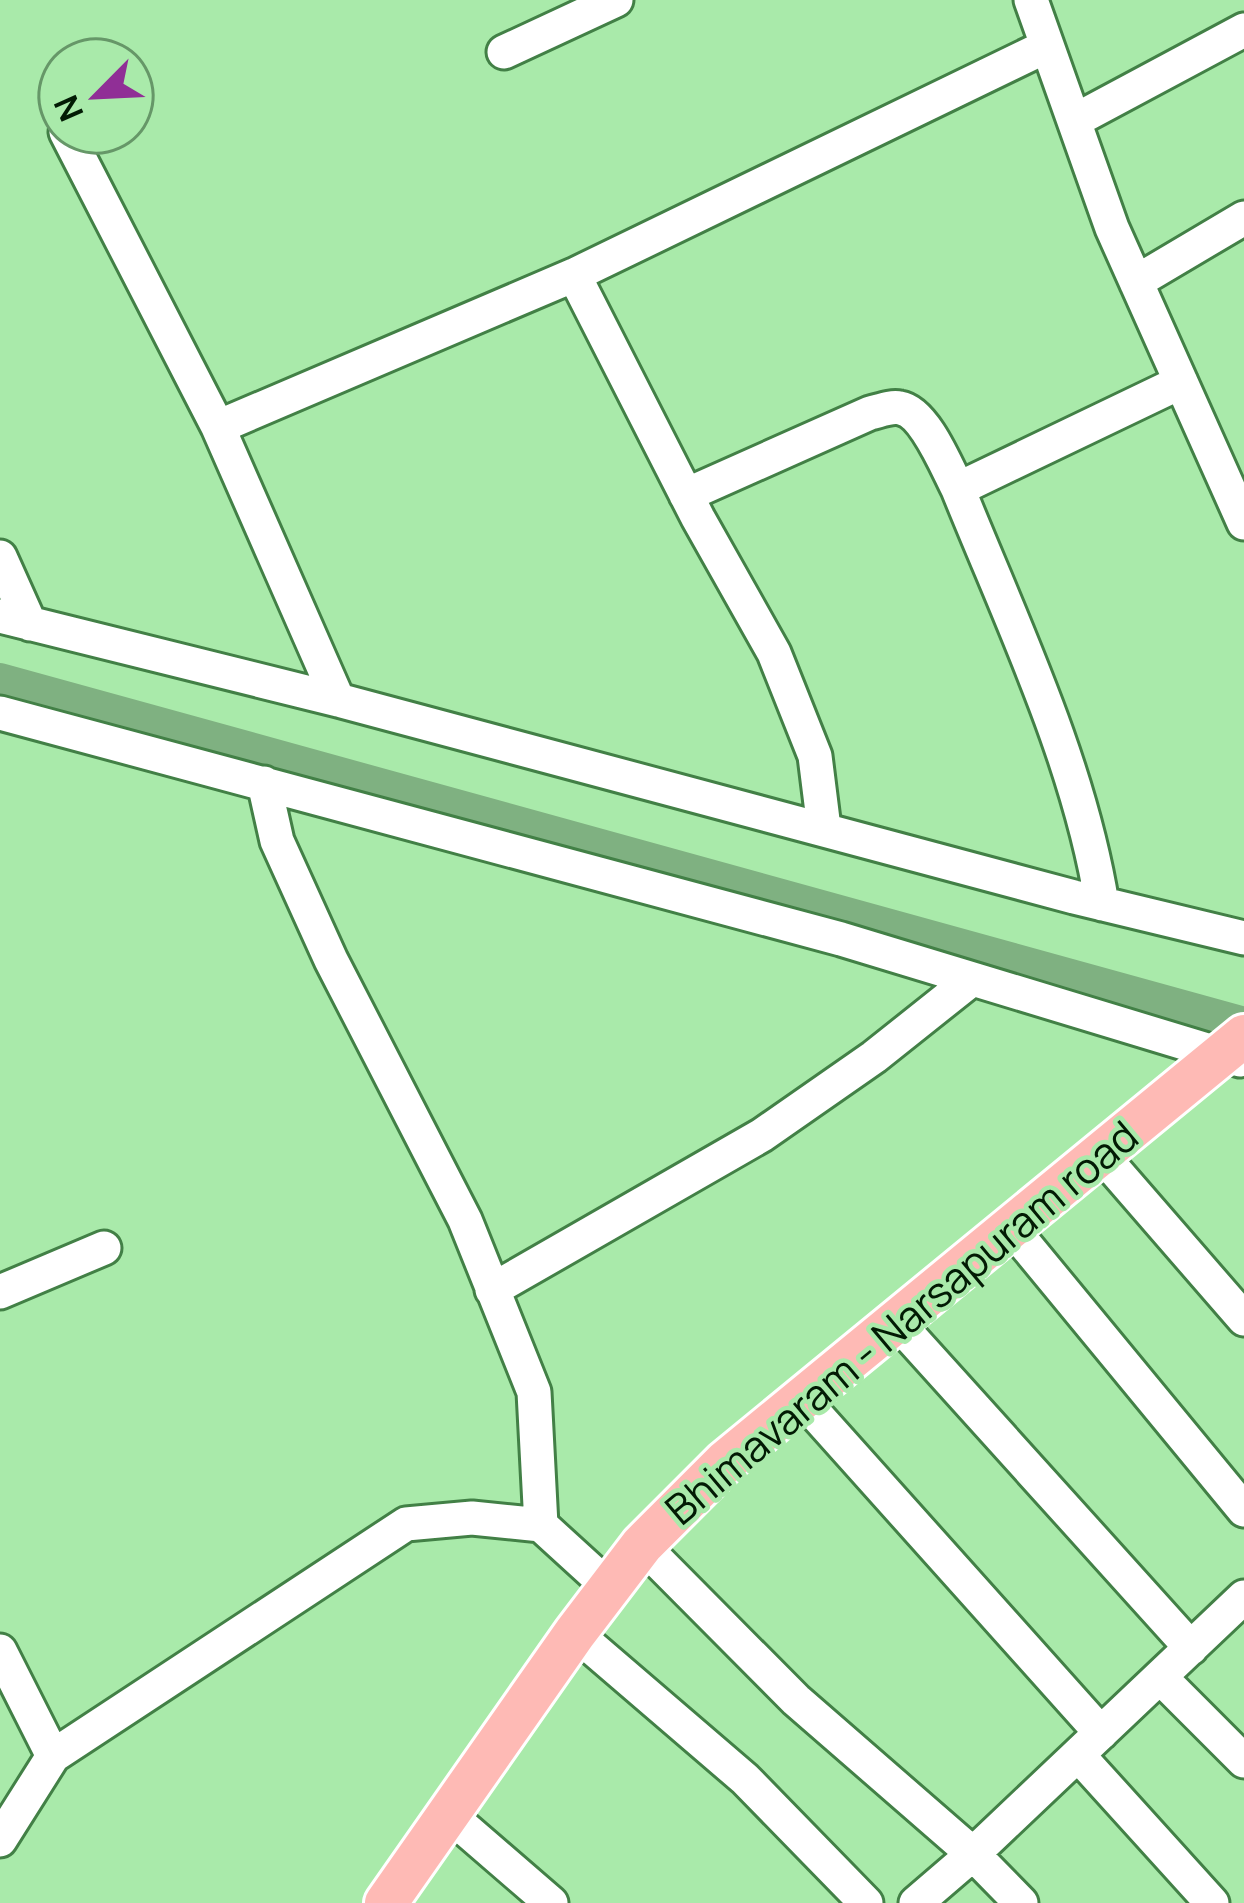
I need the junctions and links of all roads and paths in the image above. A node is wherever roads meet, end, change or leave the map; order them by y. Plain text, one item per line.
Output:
1 (616, 0) edge
2 (1031, 0) edge
3 (1244, 29) edge
4 (1047, 46) junction
5 (504, 52) dead end
6 (1074, 121) junction
7 (78, 156) edge
8 (1244, 218) edge
9 (574, 275) junction
10 (1136, 282) junction
11 (1181, 382) junction
12 (218, 427) junction
13 (958, 489) junction
14 (686, 495) junction
15 (1244, 523) edge
16 (0, 557) edge
17 (15, 620) edge
18 (338, 700) junction
19 (0, 713) edge
20 (264, 783) junction
21 (824, 828) junction
22 (1102, 904) junction
23 (1244, 938) edge
24 (972, 979) junction
25 (1233, 1050) edge
26 (1100, 1153) junction
27 (1010, 1226) junction
28 (104, 1248) dead end
29 (493, 1290) junction
30 (0, 1292) edge
31 (1244, 1319) edge
32 (896, 1321) junction
33 (802, 1399) junction
34 (1244, 1510) edge
35 (541, 1525) junction
36 (642, 1545) junction
37 (610, 1588) junction
38 (1244, 1598) edge
39 (575, 1633) junction
40 (1191, 1648) junction
41 (0, 1651) edge
42 (1160, 1677) junction
43 (1089, 1744) junction
44 (52, 1756) junction
45 (1244, 1761) edge
46 (448, 1814) junction
47 (0, 1840) edge
48 (973, 1854) junction
49 (386, 1903) edge
50 (550, 1903) edge
51 (866, 1903) edge
52 (916, 1903) edge
53 (1021, 1903) edge
54 (1212, 1903) edge

1 - 5 street
2 - 4 street
3 - 6 street
4 - 6 street
4 - 9 street
6 - 10 street
7 - 12 street
8 - 10 street
9 - 12 street
9 - 14 street
10 - 11 street
11 - 13 street
11 - 15 street
12 - 18 street
13 - 14 street
13 - 22 street
14 - 21 street
16 - 17 street
17 - 18 street
18 - 21 street
19 - 20 street
20 - 24 street
20 - 29 street
21 - 22 street
22 - 23 street
24 - 25 street
24 - 29 street
25 - 26 main road, Bhimavaram - Narsapuram road
26 - 27 main road, Bhimavaram - Narsapuram road
26 - 31 street
27 - 32 main road, Bhimavaram - Narsapuram road
27 - 34 street
28 - 30 street
29 - 35 street
32 - 33 main road, Bhimavaram - Narsapuram road
32 - 40 street
33 - 36 main road, Bhimavaram - Narsapuram road
33 - 43 street
35 - 37 street
35 - 44 street
36 - 37 main road, Bhimavaram - Narsapuram road
36 - 48 street
37 - 39 main road, Bhimavaram - Narsapuram road
38 - 40 street
39 - 46 main road, Bhimavaram - Narsapuram road
39 - 51 street
40 - 42 street
41 - 44 street
42 - 43 street
42 - 45 street
43 - 48 street
43 - 54 street
44 - 47 street
46 - 49 main road, Bhimavaram - Narsapuram road
46 - 50 street
48 - 52 street
48 - 53 street

